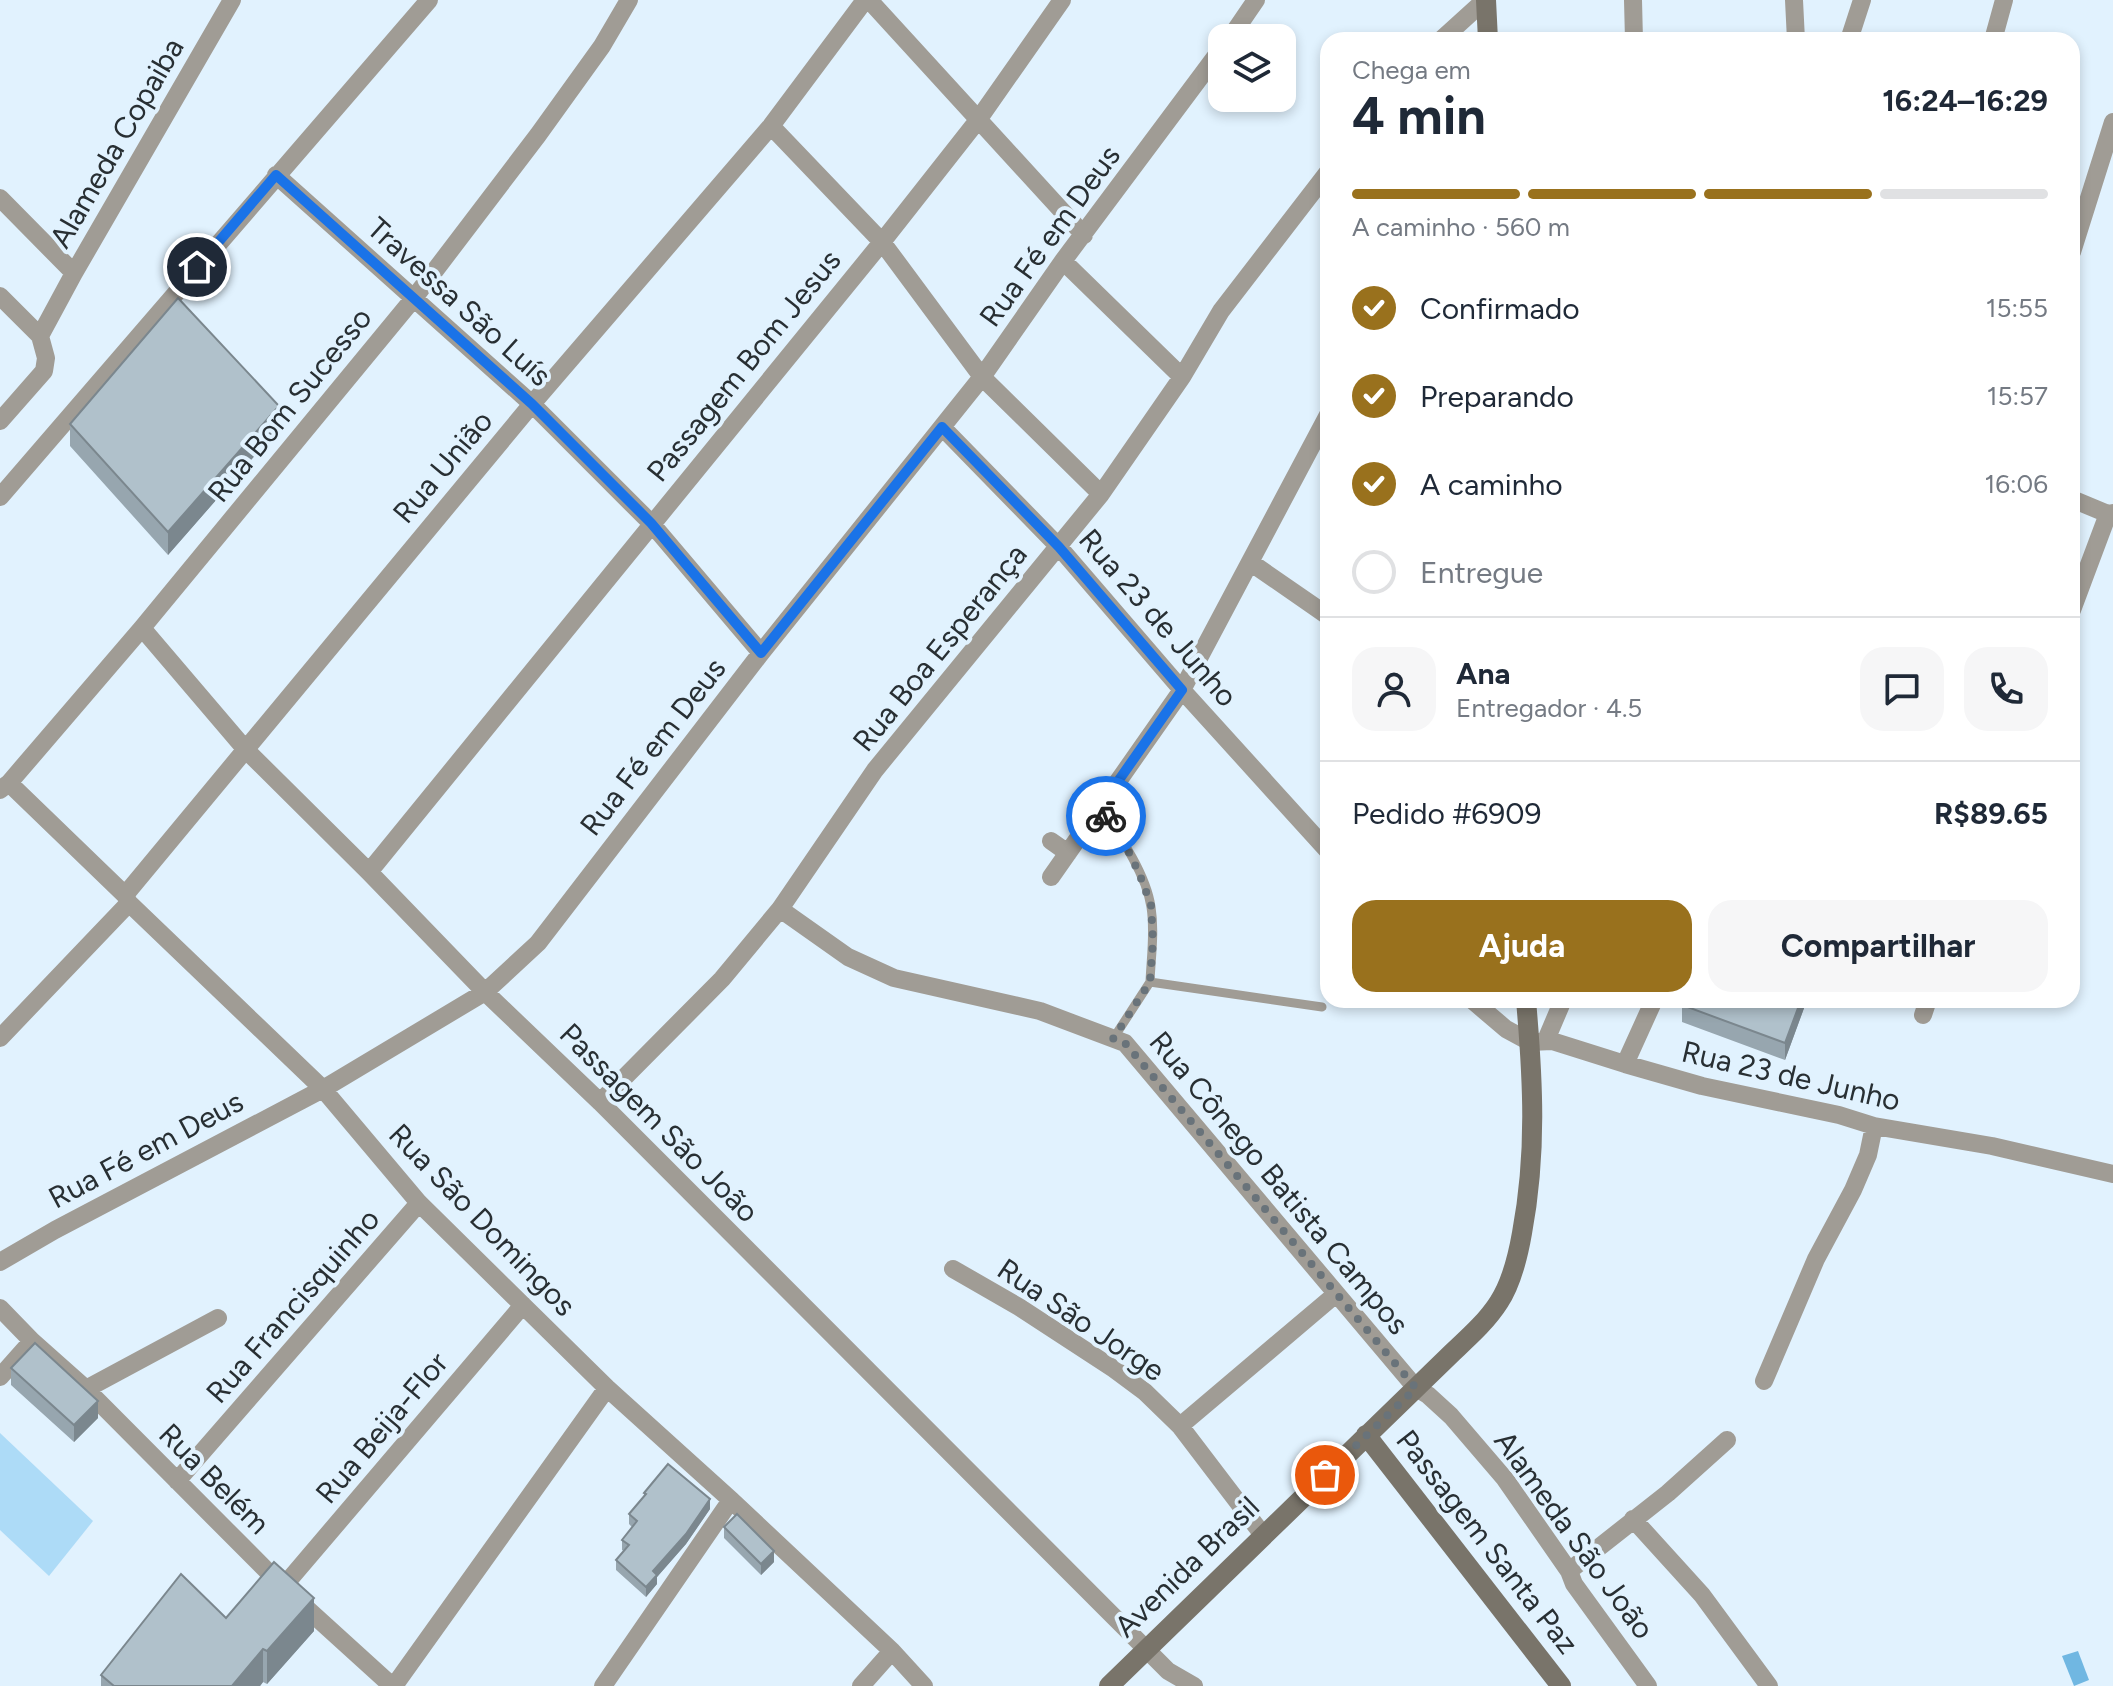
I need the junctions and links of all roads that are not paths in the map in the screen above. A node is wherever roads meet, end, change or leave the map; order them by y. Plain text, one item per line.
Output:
1 (232, 0) edge
2 (429, 0) edge
3 (629, 0) edge
4 (867, 0) edge
5 (1062, 0) edge
6 (1256, 0) edge
7 (1486, 0) edge
8 (1633, 0) edge
9 (1794, 0) edge
10 (1862, 0) edge
11 (2004, 0) edge
12 (1240, 24) edge
13 (1450, 32) edge
14 (1488, 32) edge
15 (1634, 32) edge
16 (1796, 32) edge
17 (1852, 32) edge
18 (1995, 32) edge
19 (1208, 67) edge
20 (978, 120) junction
21 (2113, 122) edge
22 (771, 126) junction
23 (276, 175) junction
24 (1320, 182) edge
25 (0, 198) edge
26 (2080, 227) edge
27 (1084, 235) junction
28 (882, 242) junction
29 (1063, 261) junction
30 (74, 273) junction
31 (0, 296) edge
32 (414, 298) junction
33 (40, 336) junction
34 (982, 377) junction
35 (1182, 377) junction
36 (532, 404) junction
37 (0, 421) edge
38 (942, 427) junction
39 (1320, 430) edge
40 (1101, 494) junction
41 (0, 497) edge
42 (2080, 502) edge
43 (2110, 514) edge
44 (651, 523) junction
45 (1059, 547) junction
46 (1250, 562) junction
47 (2080, 590) edge
48 (1320, 610) edge
49 (142, 628) junction
50 (761, 653) junction
51 (1182, 690) junction
52 (246, 750) junction
53 (4, 786) edge
54 (1100, 807) junction
55 (1051, 841) dead end
56 (1320, 842) edge
57 (1068, 853) junction
58 (369, 872) junction
59 (1051, 877) dead end
60 (127, 899) junction
61 (780, 909) junction
62 (1150, 982) junction
63 (485, 992) junction
64 (1320, 1007) edge
65 (1481, 1008) edge
66 (1528, 1008) edge
67 (1558, 1008) edge
68 (1650, 1008) edge
69 (0, 1038) edge
70 (1113, 1039) junction
71 (1538, 1041) junction
72 (1625, 1064) junction
73 (323, 1089) junction
74 (600, 1102) junction
75 (1874, 1126) junction
76 (2113, 1174) edge
77 (419, 1203) junction
78 (0, 1262) edge
79 (953, 1269) dead end
80 (1336, 1294) junction
81 (523, 1305) junction
82 (0, 1308) edge
83 (218, 1318) dead end
84 (32, 1341) junction
85 (0, 1377) edge
86 (1764, 1381) dead end
87 (607, 1388) junction
88 (1416, 1388) junction
89 (86, 1389) junction
90 (1180, 1426) junction
91 (1366, 1435) junction
92 (1727, 1440) dead end
93 (177, 1481) junction
94 (731, 1500) junction
95 (1633, 1519) junction
96 (1263, 1535) junction
97 (1569, 1571) junction
98 (283, 1587) junction
99 (1145, 1649) junction
100 (892, 1651) junction
101 (393, 1686) edge
102 (603, 1686) edge
103 (861, 1686) edge
104 (924, 1686) edge
105 (1109, 1686) edge
106 (1194, 1686) edge
107 (1561, 1686) edge
108 (1648, 1686) edge
109 (1769, 1686) edge

1 - 30 street, Alameda Copaiba
2 - 23 street
3 - 32 street, Rua Bom Sucesso
4 - 20 street
4 - 22 street, Rua União
5 - 20 street, Passagem Bom Jesus
6 - 12 street
7 - 13 street
7 - 14 main road
8 - 15 street
9 - 16 street
10 - 17 street
11 - 18 street
19 - 27 street, Rua Fé em Deus
20 - 27 street
20 - 28 street, Passagem Bom Jesus
21 - 26 street
22 - 28 street
22 - 36 street, Rua União
23 - 32 street, Travessa São Luís
23 - 41 street
24 - 35 street, Rua Boa Esperança
25 - 30 street
27 - 29 street, Rua Fé em Deus
28 - 34 street
28 - 44 street, Passagem Bom Jesus
29 - 34 street, Rua Fé em Deus
29 - 35 street
30 - 33 street, Alameda Copaiba
31 - 33 street
32 - 36 street, Travessa São Luís
32 - 49 street, Rua Bom Sucesso
33 - 37 street
34 - 38 street, Rua Fé em Deus
34 - 40 street
35 - 40 street, Rua Boa Esperança
36 - 44 street, Travessa São Luís
36 - 52 street, Rua União
38 - 45 street, Rua 23 de Junho
38 - 50 street, Rua Fé em Deus
39 - 46 street
40 - 45 street, Rua Boa Esperança
42 - 43 street
43 - 47 street
44 - 50 street, Travessa São Luís
44 - 58 street, Passagem Bom Jesus
45 - 51 street, Rua 23 de Junho
45 - 61 street, Rua Boa Esperança
46 - 48 street
46 - 51 street
49 - 52 street, Passagem São João
49 - 53 street, Rua Bom Sucesso
50 - 63 street, Rua Fé em Deus
51 - 54 street
51 - 56 street, Rua 23 de Junho
52 - 58 street, Passagem São João
52 - 60 street, Rua União
53 - 60 street, Rua São Domingos
54 - 57 street
54 - 62 lane
55 - 57 street
57 - 59 street
58 - 63 street, Passagem São João
60 - 69 street, Rua União
60 - 73 street, Rua São Domingos
61 - 70 street, Rua Cônego Batista Campos
61 - 74 street, Rua Boa Esperança
62 - 64 lane
62 - 70 lane
63 - 73 street, Rua Fé em Deus
63 - 74 street, Passagem São João
65 - 71 street, Rua 23 de Junho
66 - 71 main road, Avenida Brasil
67 - 71 street
68 - 72 street
70 - 80 street, Rua Cônego Batista Campos
71 - 72 street, Rua 23 de Junho
71 - 88 main road, Avenida Brasil
72 - 75 street, Rua 23 de Junho
73 - 77 street, Rua São Domingos
73 - 78 street, Rua Fé em Deus
74 - 99 street, Passagem São João
75 - 76 street, Rua 23 de Junho
75 - 86 street
77 - 81 street, Rua São Domingos
77 - 93 street, Rua Francisquinho
79 - 90 street, Rua São Jorge
80 - 88 street, Rua Cônego Batista Campos
80 - 90 street
81 - 87 street, Rua São Domingos
81 - 98 street, Rua Beija-Flor
82 - 84 street, Rua Belém
83 - 89 street
84 - 85 street
84 - 89 street, Rua Belém
87 - 94 street, Rua São Domingos
87 - 101 street
88 - 91 main road, Avenida Brasil
88 - 97 street, Alameda São João
89 - 93 street, Rua Belém
90 - 96 street, Rua São Jorge
91 - 96 main road, Avenida Brasil
91 - 107 main road, Passagem Santa Paz
92 - 95 street
93 - 98 street, Rua Belém
94 - 100 street, Rua São Domingos
94 - 102 street
95 - 97 street
95 - 109 street
96 - 99 main road, Avenida Brasil
97 - 108 street, Alameda São João
98 - 101 street, Rua Belém
99 - 105 main road, Avenida Brasil
99 - 106 street, Passagem São João
100 - 103 street
100 - 104 street, Rua São Domingos

